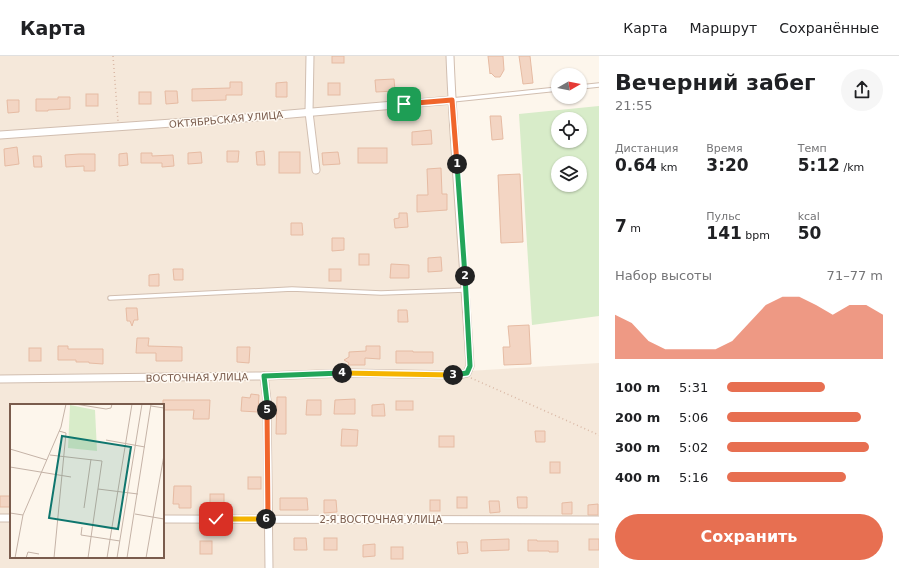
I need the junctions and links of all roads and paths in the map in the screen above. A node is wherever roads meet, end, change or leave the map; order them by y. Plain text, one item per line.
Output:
1 (113, 56) edge
2 (310, 56) edge
3 (450, 56) edge
4 (599, 85) edge
5 (587, 86) edge
6 (551, 90) edge
7 (452, 100) junction
8 (309, 112) junction
9 (118, 127) junction
10 (0, 135) edge
11 (316, 170) dead end
12 (466, 290) junction
13 (110, 298) dead end
14 (464, 373) junction
15 (264, 376) junction
16 (0, 379) edge
17 (599, 435) edge
18 (164, 519) edge
19 (268, 519) junction
20 (599, 520) edge
21 (269, 568) edge

1 - 9 path
2 - 8 street
3 - 7 street
4 - 5 lane
6 - 7 lane
7 - 8 street, ОКТЯБРЬСКАЯ УЛИЦА
7 - 12 street
8 - 9 street, ОКТЯБРЬСКАЯ УЛИЦА
8 - 11 street
9 - 10 street, ОКТЯБРЬСКАЯ УЛИЦА
12 - 13 lane
12 - 14 street
14 - 15 street, ВОСТОЧНАЯ УЛИЦА
14 - 17 path
15 - 16 street, ВОСТОЧНАЯ УЛИЦА
15 - 19 street
18 - 19 street, 2-Я ВОСТОЧНАЯ УЛИЦА
19 - 20 street, 2-Я ВОСТОЧНАЯ УЛИЦА
19 - 21 street

